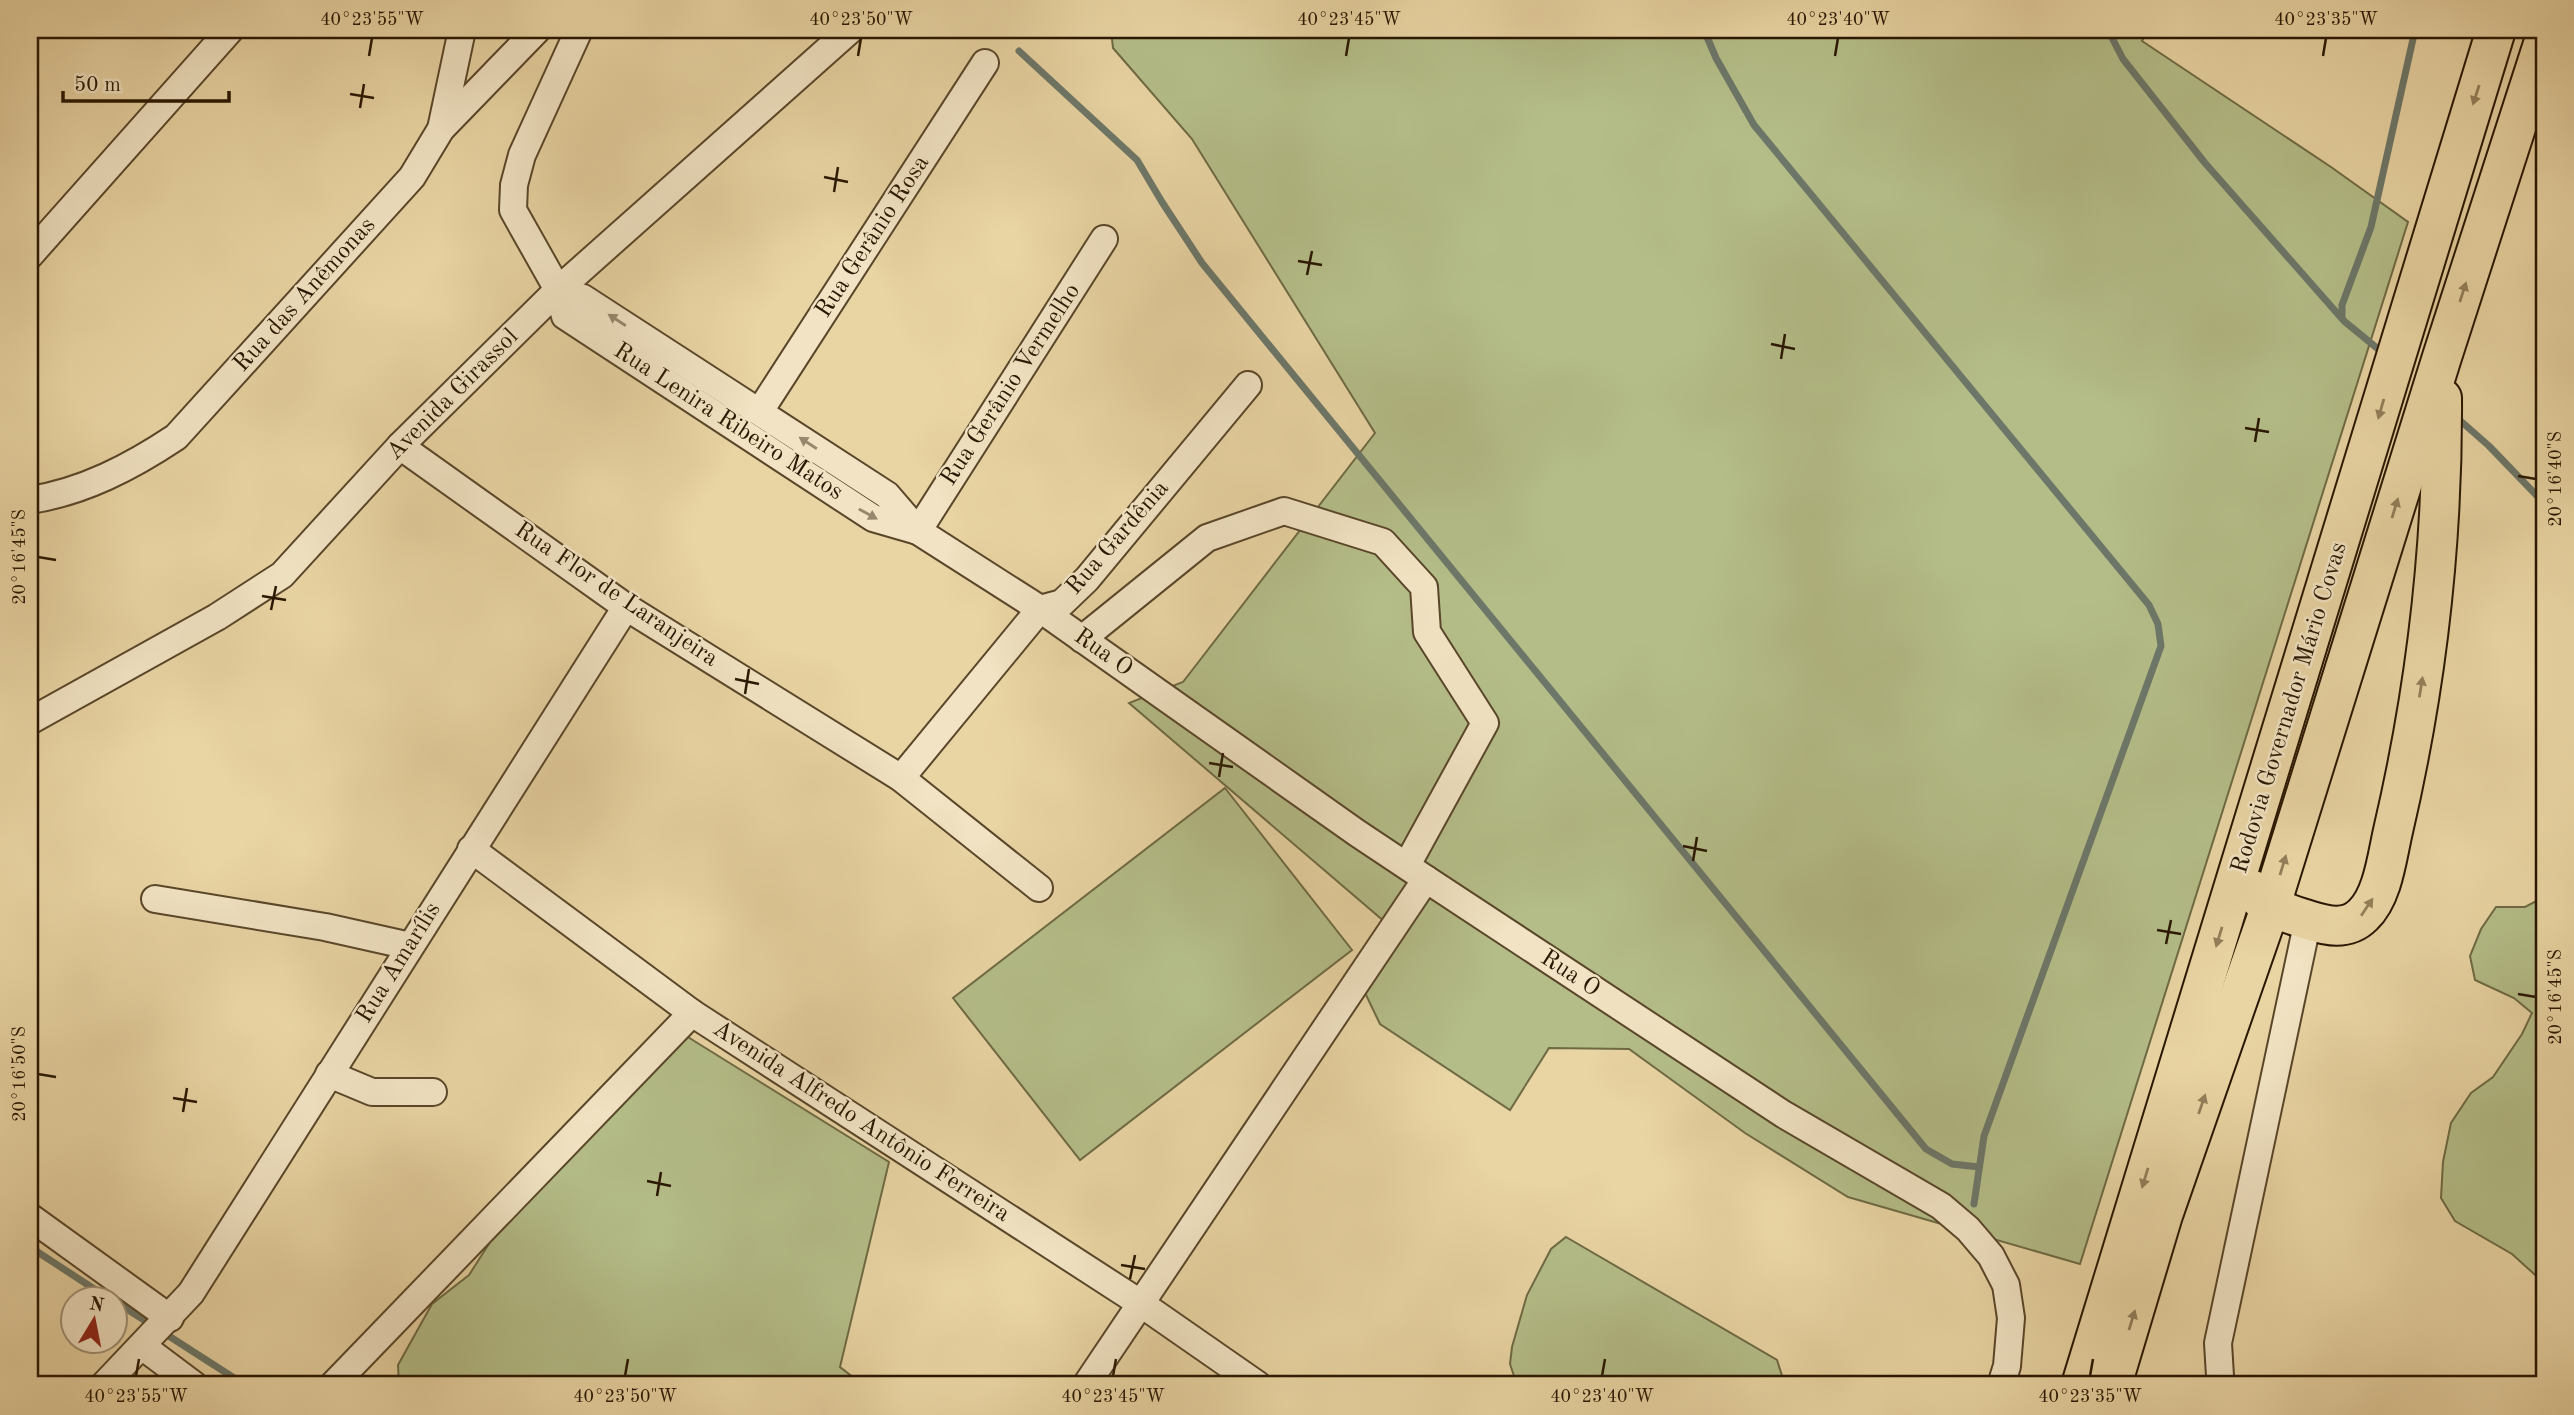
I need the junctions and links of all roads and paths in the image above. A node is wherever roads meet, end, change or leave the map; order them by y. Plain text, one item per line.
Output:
1 (230, 30) edge
2 (462, 30) edge
3 (537, 30) edge
4 (579, 30) edge
5 (850, 30) edge
6 (2496, 30) edge
7 (2544, 41) edge
8 (985, 63) dead end
9 (441, 129) junction
10 (1104, 239) dead end
11 (30, 255) edge
12 (558, 290) junction
13 (2442, 357) junction
14 (1248, 385) dead end
15 (760, 411) junction
16 (400, 446) junction
17 (2362, 474) junction
18 (30, 500) edge
19 (918, 530) junction
20 (626, 607) junction
21 (1040, 609) junction
22 (1082, 639) junction
23 (30, 721) edge
24 (901, 778) junction
25 (471, 849) junction
26 (1417, 872) junction
27 (1038, 888) dead end
28 (155, 899) dead end
29 (2271, 905) junction
30 (2308, 920) junction
31 (410, 946) junction
32 (692, 1013) junction
33 (328, 1074) junction
34 (433, 1092) dead end
35 (30, 1217) edge
36 (1140, 1303) junction
37 (156, 1332) junction
38 (2220, 1376) dead end
39 (104, 1385) edge
40 (194, 1385) edge
41 (333, 1385) edge
42 (1086, 1385) edge
43 (1258, 1385) edge
44 (2001, 1385) edge
45 (2081, 1385) edge
46 (2112, 1385) edge

1 - 11 street
2 - 9 street
3 - 9 street, Rua das Anêmonas
4 - 12 street, Rua Lenira Ribeiro Matos
5 - 12 street, Avenida Girassol
6 -> 17 highway, Rodovia Governador Mário Covas
13 -> 7 highway, Rodovia Governador Mário Covas
8 - 15 street, Rua Gerânio Rosa
9 - 18 street, Rua das Anêmonas
10 - 19 street, Rua Gerânio Vermelho
15 -> 12 street, Rua Lenira Ribeiro Matos
12 - 16 street, Avenida Girassol
12 -> 19 street, Rua Lenira Ribeiro Matos
29 -> 13 highway, Rodovia Governador Mário Covas
30 -> 13 highway
14 - 21 street, Rua Gardênia
19 -> 15 street, Rua Lenira Ribeiro Matos
16 - 20 street, Rua Flor de Laranjeira
16 - 23 street, Avenida Girassol
17 - 29 highway
17 -> 45 highway, Rodovia Governador Mário Covas
19 - 21 street, Rua Lenira Ribeiro Matos
20 - 24 street, Rua Flor de Laranjeira
20 - 25 street, Rua Amarílis
21 - 22 street, Rua O
21 - 24 street, Rua Gardênia
22 - 26 street, Rua O
22 - 26 street
24 - 27 street, Rua Flor de Laranjeira
25 - 31 street, Rua Amarílis
25 - 32 street, Avenida Alfredo Antônio Ferreira
26 - 36 street
26 - 44 street, Rua O
28 - 31 street
29 - 30 highway
46 -> 29 highway, Rodovia Governador Mário Covas
30 - 38 street
31 - 33 street, Rua Amarílis
32 - 36 street, Avenida Alfredo Antônio Ferreira
32 - 41 street
33 - 34 street
33 - 37 street, Rua Amarílis
35 - 37 street
36 - 42 street
36 - 43 street, Avenida Alfredo Antônio Ferreira
37 - 39 street, Rua Amarílis
37 - 40 street

